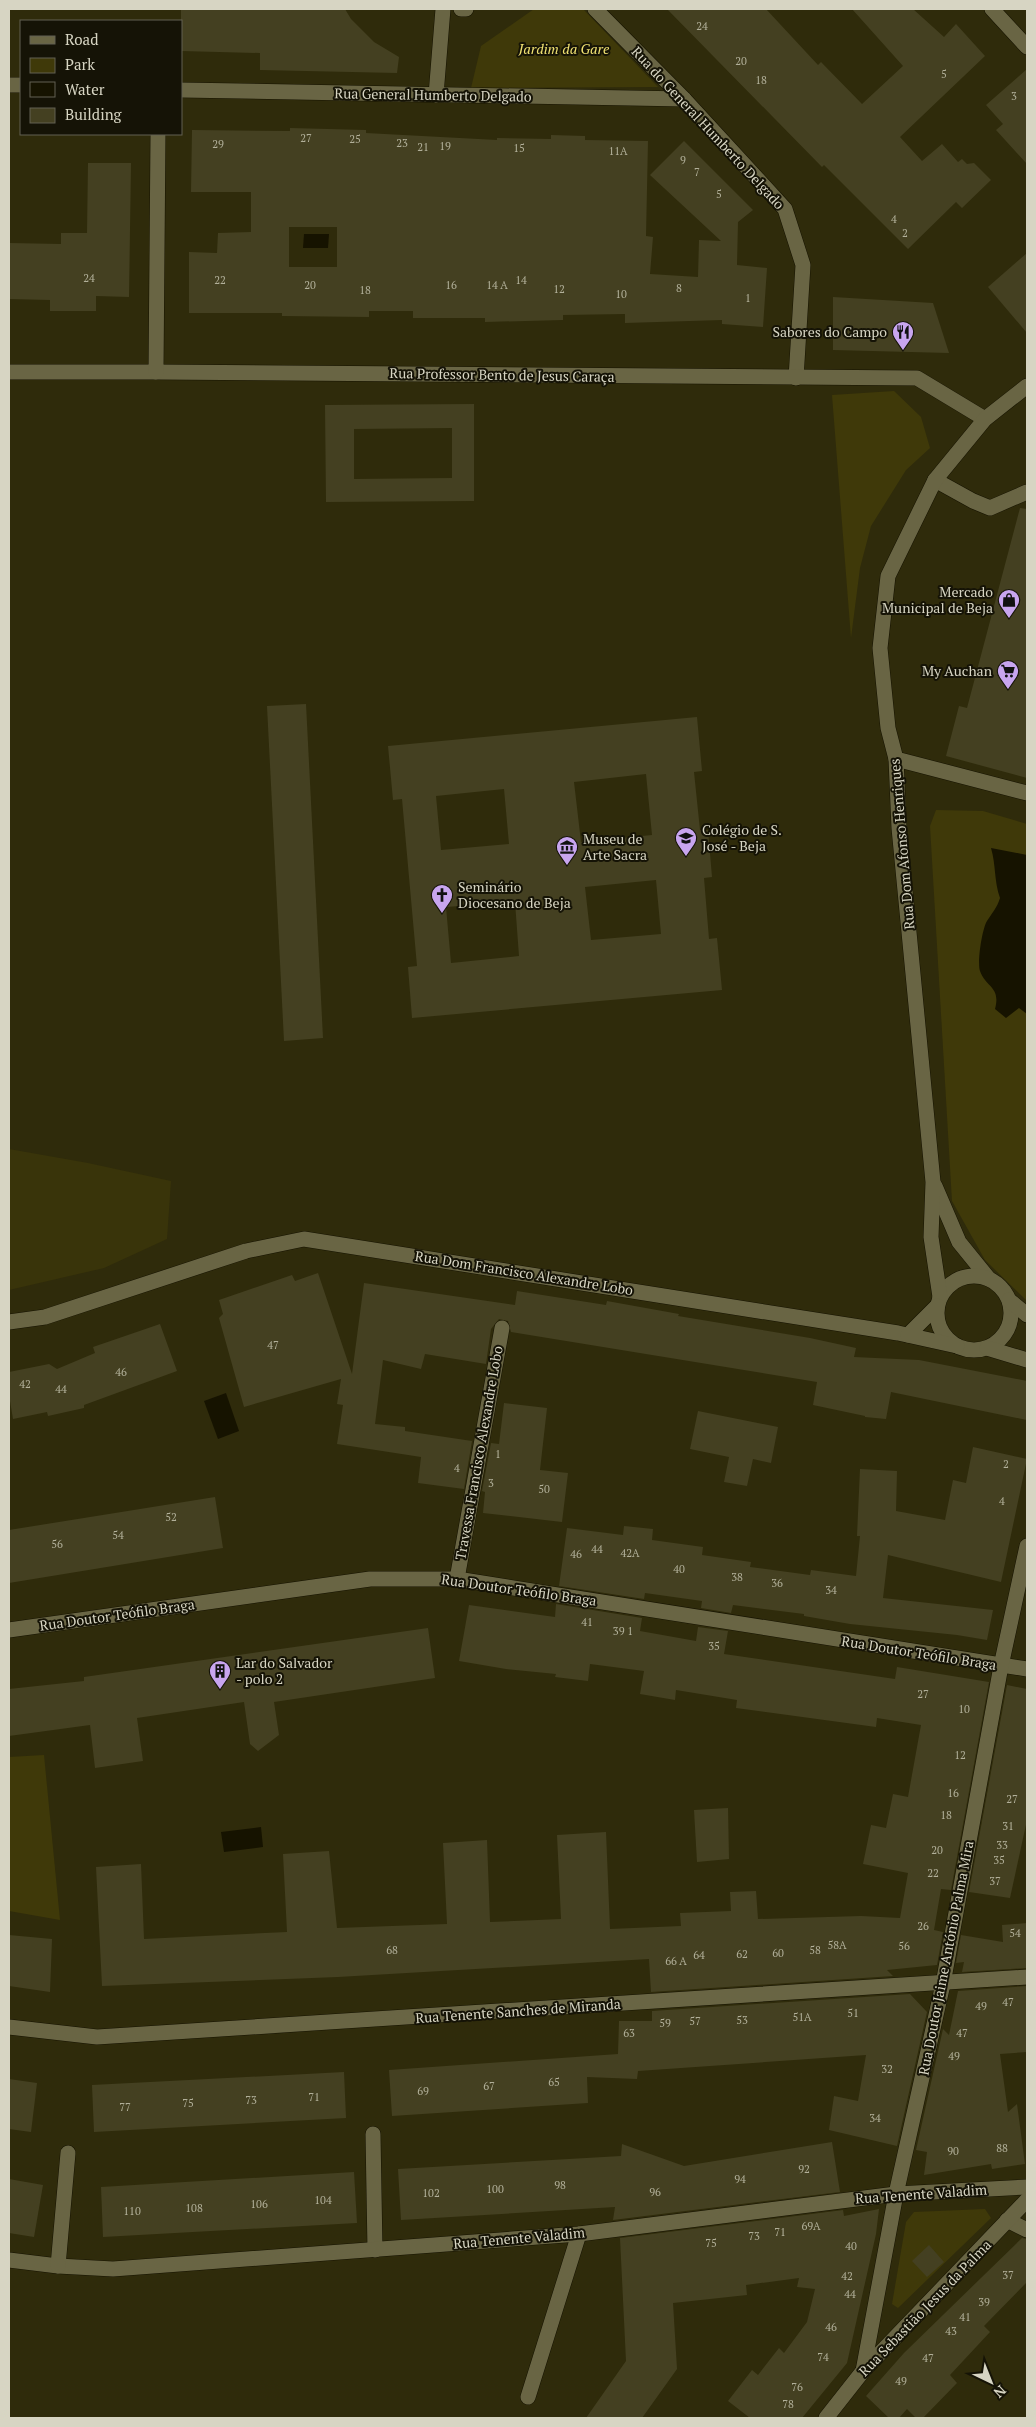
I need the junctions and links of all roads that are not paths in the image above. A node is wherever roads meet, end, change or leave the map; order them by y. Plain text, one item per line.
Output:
1 (443, 9) edge
2 (460, 9) edge
3 (466, 9) edge
4 (595, 9) edge
5 (992, 9) edge
6 (1027, 47) edge
7 (182, 90) edge
8 (436, 95) junction
9 (684, 99) junction
10 (158, 135) edge
11 (9, 372) edge
12 (156, 372) junction
13 (796, 378) junction
14 (1027, 386) edge
15 (985, 419) junction
16 (936, 480) junction
17 (1027, 492) edge
18 (896, 759) junction
19 (1027, 793) edge
20 (933, 1182) junction
21 (989, 1279) junction
22 (1009, 1300) junction
23 (938, 1301) junction
24 (1027, 1315) edge
25 (9, 1322) edge
26 (502, 1328) dead end
27 (908, 1335) junction
28 (957, 1346) junction
29 (987, 1348) junction
30 (1027, 1360) edge
31 (1027, 1546) edge
32 (457, 1579) junction
33 (9, 1630) edge
34 (1001, 1666) junction
35 (1027, 1669) edge
36 (1027, 1977) edge
37 (943, 1984) junction
38 (9, 2027) edge
39 (373, 2134) dead end
40 (68, 2153) dead end
41 (1027, 2187) edge
42 (896, 2194) junction
43 (1027, 2200) edge
44 (1007, 2220) junction
45 (1027, 2230) edge
46 (579, 2234) junction
47 (375, 2250) junction
48 (9, 2260) edge
49 (58, 2266) junction
50 (863, 2371) junction
51 (528, 2397) dead end
52 (826, 2418) edge

1 - 8 street
2 - 3 street
4 - 9 street, Rua do General Humberto Delgado
5 - 6 street
7 - 8 street, Rua General Humberto Delgado
8 - 9 street, Rua General Humberto Delgado
9 - 13 street, Rua do General Humberto Delgado
10 - 12 street
11 - 12 street, Rua Professor Bento de Jesus Caraça
12 - 13 street, Rua Professor Bento de Jesus Caraça
13 - 15 street, Rua Professor Bento de Jesus Caraça
14 - 15 street, Rua Dom Afonso Henriques
15 - 16 street, Rua Dom Afonso Henriques
16 - 17 street
16 - 18 street, Rua Dom Afonso Henriques
18 - 19 street
18 - 20 street, Rua Dom Afonso Henriques
20 - 21 street
20 - 23 street, Rua Dom Afonso Henriques
21 - 22 street
21 - 23 street
22 - 24 street
22 - 29 street
23 - 27 street
23 - 28 street
25 - 27 street, Rua Dom Francisco Alexandre Lobo
26 - 32 street, Travessa Francisco Alexandre Lobo
27 - 28 street, Rua Dom Francisco Alexandre Lobo
28 - 29 street
29 - 30 street
31 - 34 street, Rua Doutor Jaime António Palma Mira
32 - 33 street, Rua Doutor Teófilo Braga
32 - 34 street, Rua Doutor Teófilo Braga
34 - 35 street, Rua Doutor Teófilo Braga
34 - 37 street, Rua Doutor Jaime António Palma Mira
36 - 37 street, Rua Tenente Sanches de Miranda
37 - 38 street, Rua Tenente Sanches de Miranda
37 - 42 street, Rua Doutor Jaime António Palma Mira
39 - 47 street
40 - 49 street
41 - 42 street, Rua Tenente Valadim
42 - 46 street, Rua Tenente Valadim
42 - 50 street, Rua Doutor Jaime António Palma Mira
43 - 44 street, Rua Sebastião Jesus da Palma
44 - 45 street
44 - 50 street, Rua Sebastião Jesus da Palma
46 - 47 street, Rua Tenente Valadim
46 - 51 street
47 - 49 street, Rua Tenente Valadim
48 - 49 street, Rua Tenente Valadim
50 - 52 street, Rua Sebastião Jesus da Palma

